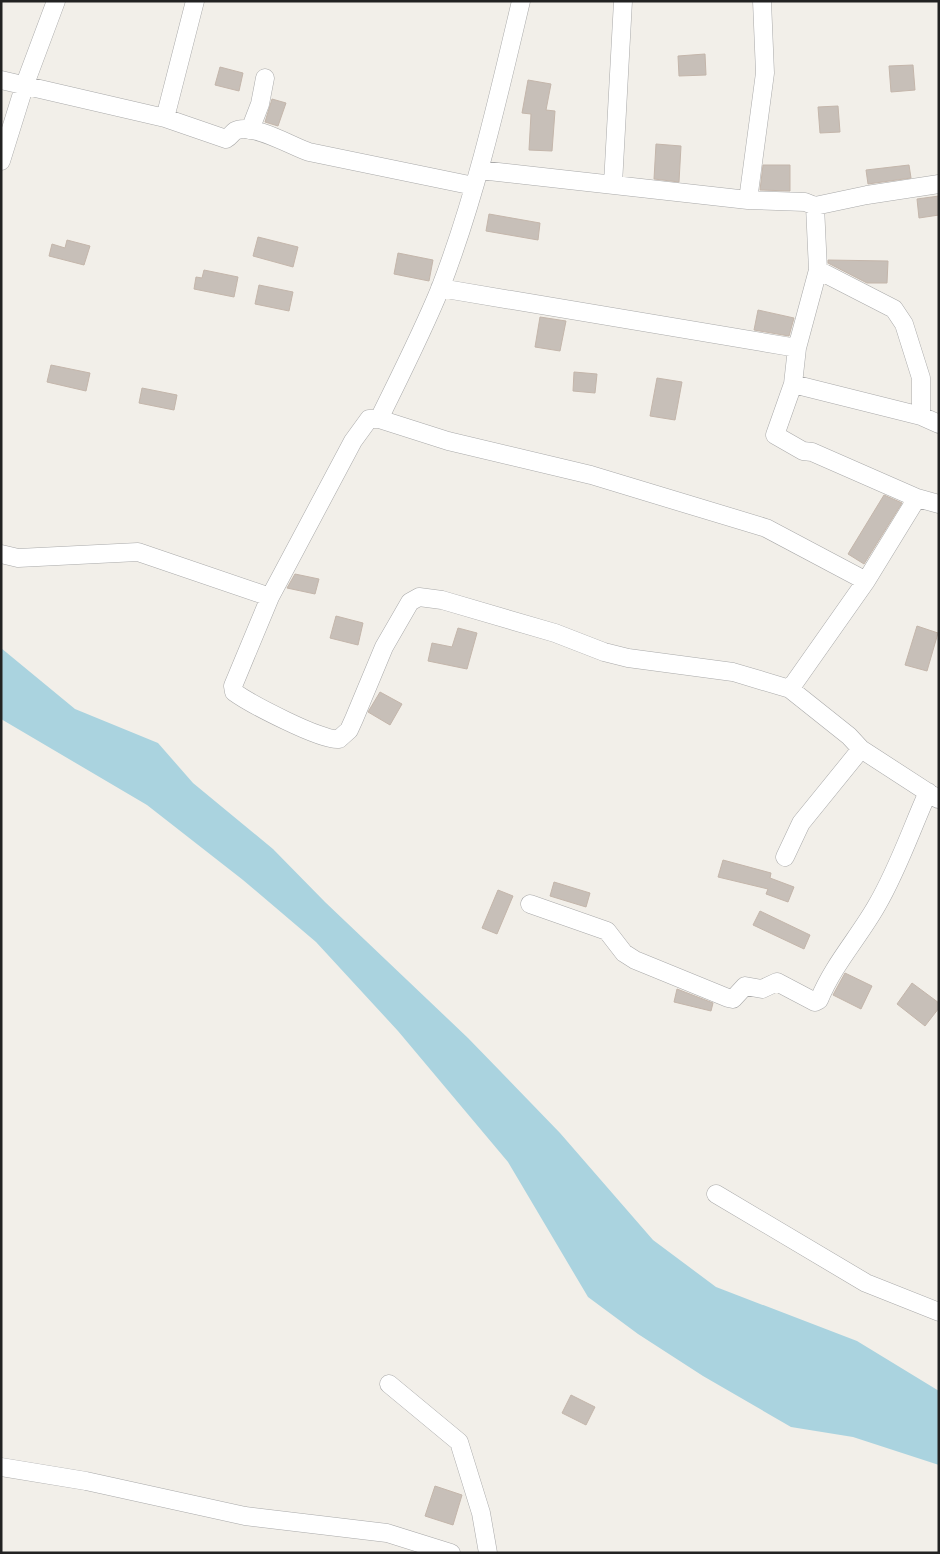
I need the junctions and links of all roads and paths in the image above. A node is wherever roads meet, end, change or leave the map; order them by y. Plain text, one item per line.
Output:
1 (56, 1) edge
2 (195, 1) edge
3 (522, 1) edge
4 (623, 1) edge
5 (762, 1) edge
6 (265, 78) dead end
7 (1, 80) edge
8 (24, 84) junction
9 (165, 118) junction
10 (250, 130) junction
11 (1, 161) edge
12 (477, 178) junction
13 (613, 184) junction
14 (939, 184) edge
15 (748, 200) junction
16 (815, 206) junction
17 (818, 270) junction
18 (440, 288) junction
19 (797, 348) junction
20 (793, 384) junction
21 (921, 416) junction
22 (379, 419) junction
23 (939, 424) edge
24 (917, 498) junction
25 (939, 504) edge
26 (1, 554) edge
27 (866, 581) junction
28 (270, 596) junction
29 (790, 689) junction
30 (861, 749) junction
31 (934, 796) edge
32 (785, 856) dead end
33 (530, 904) dead end
34 (716, 1194) dead end
35 (939, 1312) edge
36 (388, 1384) dead end
37 (1, 1467) edge
38 (451, 1553) edge
39 (488, 1553) edge

1 - 8 street
2 - 9 street
3 - 12 street
4 - 13 street
5 - 15 street
6 - 10 street
7 - 8 street
8 - 9 street
8 - 11 street
9 - 10 street
10 - 12 street
12 - 13 street
12 - 18 street
13 - 15 street
14 - 16 street
15 - 16 street
16 - 17 street
17 - 19 street
17 - 21 street
18 - 19 street
18 - 22 street
19 - 20 street
20 - 21 street
20 - 24 street
21 - 23 street
22 - 27 street
22 - 28 street
24 - 25 street
24 - 27 street
26 - 28 street
27 - 29 street
28 - 29 street
29 - 30 street
30 - 31 street
30 - 32 street
31 - 33 street
34 - 35 street
36 - 39 street
37 - 38 street

